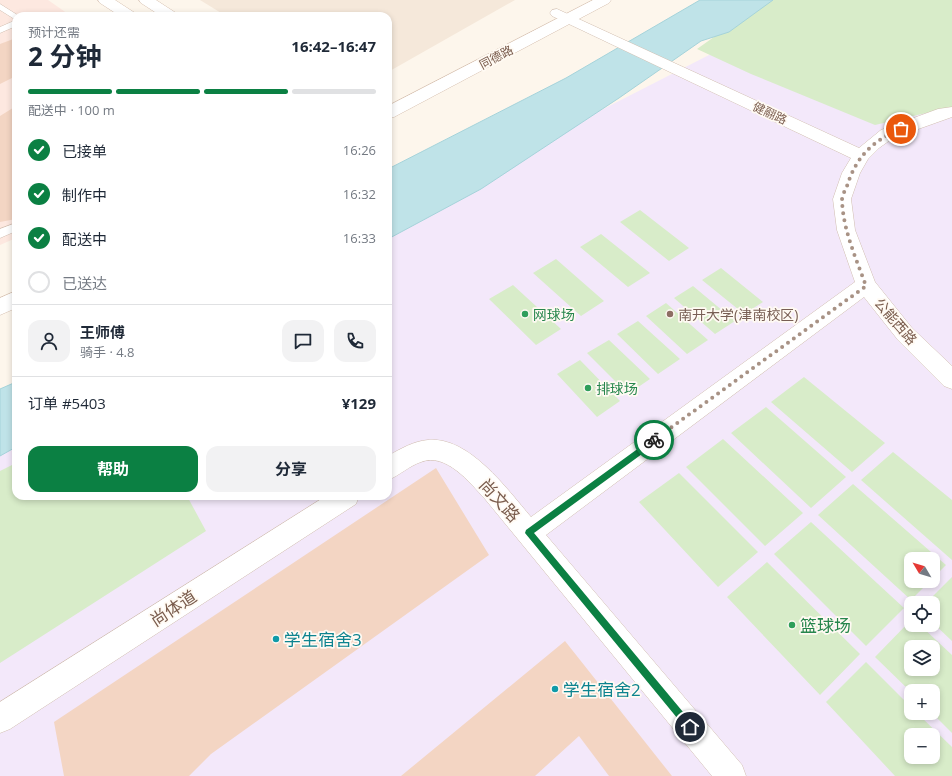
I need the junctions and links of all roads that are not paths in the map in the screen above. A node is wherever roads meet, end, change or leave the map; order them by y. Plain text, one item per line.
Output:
1 (106, 0) edge
2 (146, 0) edge
3 (604, 0) edge
4 (0, 6) edge
5 (577, 11) edge
6 (124, 12) edge
7 (165, 12) edge
8 (12, 15) edge
9 (12, 25) edge
10 (0, 30) edge
11 (628, 31) dead end
12 (643, 38) dead end
13 (693, 61) dead end
14 (392, 98) edge
15 (794, 108) dead end
16 (392, 111) edge
17 (952, 112) edge
18 (864, 146) junction
19 (12, 229) edge
20 (0, 234) edge
21 (12, 286) edge
22 (866, 286) junction
23 (0, 292) edge
24 (12, 301) edge
25 (0, 307) edge
26 (952, 380) edge
27 (392, 467) edge
28 (341, 500) edge
29 (529, 533) junction
30 (0, 719) edge
31 (731, 776) edge

1 - 6 street
2 - 7 street
3 - 5 street, 同德路
4 - 8 lane
5 - 14 street, 同德路
5 - 16 street, 同德路
5 - 18 street, 健翮路
9 - 10 lane
11 - 12 street
13 - 15 street, 健翮路
17 - 18 street
18 - 22 street, 公能西路
19 - 20 lane
21 - 23 street
22 - 26 street, 公能西路
22 - 29 street
24 - 25 street
27 - 29 street, 尚文路
28 - 30 street, 尚体道
29 - 31 street, 尚文路

